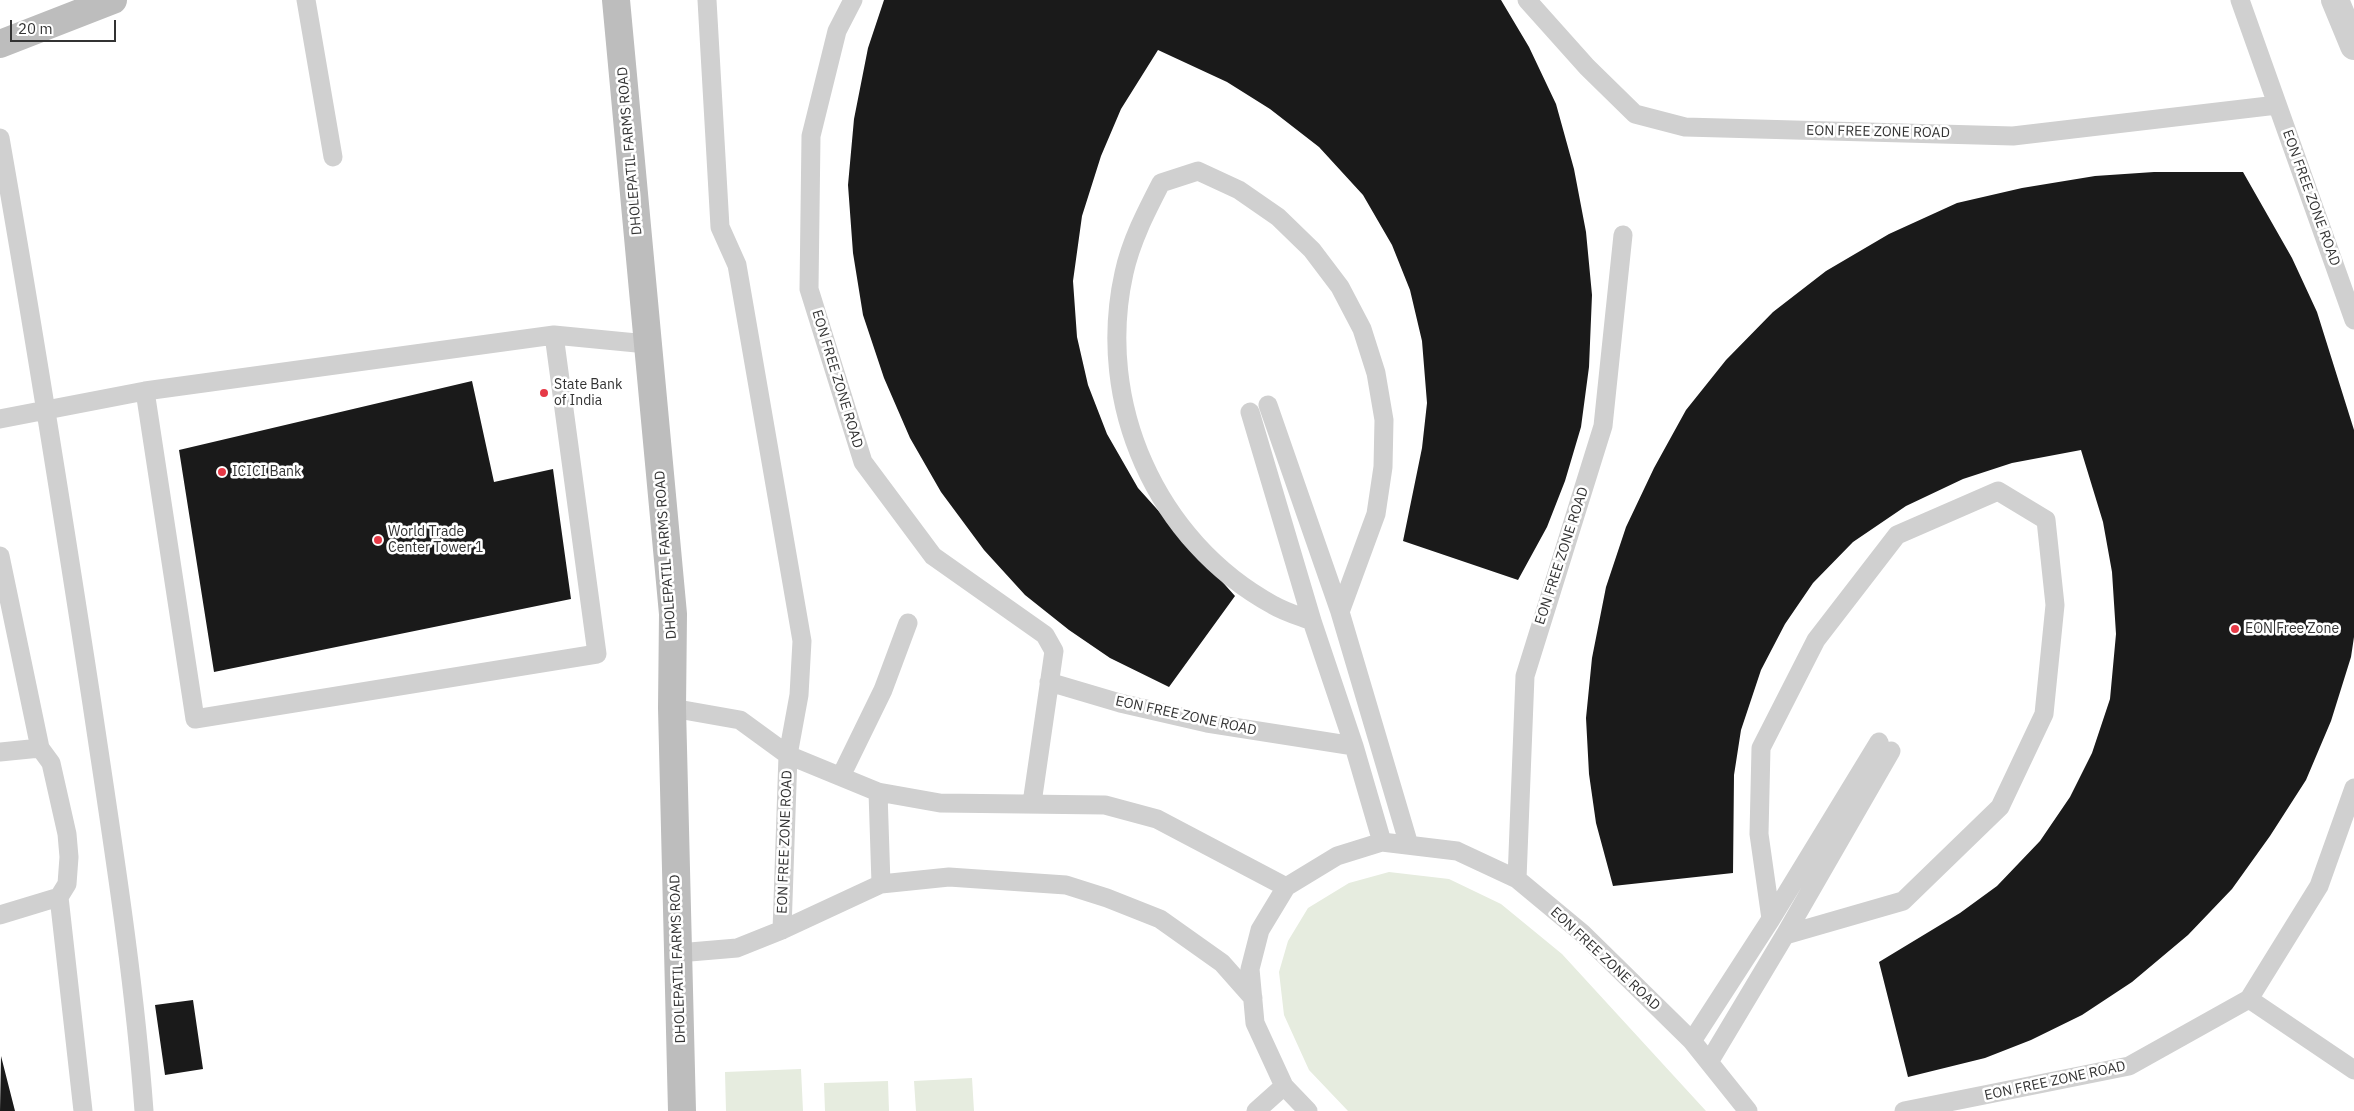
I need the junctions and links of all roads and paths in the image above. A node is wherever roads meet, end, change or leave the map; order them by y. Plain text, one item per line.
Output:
1 (113, 0) edge
2 (616, 0) edge
3 (707, 0) edge
4 (853, 0) edge
5 (1527, 0) edge
6 (2240, 0) edge
7 (2335, 0) edge
8 (311, 2) edge
9 (0, 44) edge
10 (2354, 46) edge
11 (2277, 105) junction
12 (0, 138) edge
13 (333, 157) dead end
14 (1623, 235) dead end
15 (2354, 320) edge
16 (554, 335) junction
17 (647, 344) junction
18 (145, 391) junction
19 (1268, 405) dead end
20 (47, 408) junction
21 (1250, 412) dead end
22 (0, 419) edge
23 (0, 556) edge
24 (1340, 612) junction
25 (1312, 621) junction
26 (908, 623) dead end
27 (1050, 682) junction
28 (672, 708) junction
29 (1354, 746) junction
30 (40, 748) junction
31 (0, 752) edge
32 (788, 754) junction
33 (841, 776) junction
34 (2354, 788) edge
35 (878, 792) junction
36 (1032, 803) junction
37 (1382, 842) junction
38 (1410, 845) junction
39 (1517, 879) junction
40 (881, 884) junction
41 (1286, 888) junction
42 (59, 897) junction
43 (0, 916) edge
44 (1771, 920) junction
45 (782, 930) junction
46 (1785, 935) junction
47 (678, 953) junction
48 (1253, 998) junction
49 (2249, 999) junction
50 (1692, 1041) junction
51 (1709, 1062) junction
52 (2354, 1070) edge
53 (1284, 1086) junction
54 (83, 1111) edge
55 (144, 1111) edge
56 (682, 1111) edge
57 (1256, 1111) edge
58 (1308, 1111) edge
59 (1748, 1111) edge
60 (1904, 1111) edge

1 - 9 street
2 - 17 street, DHOLEPATIL FARMS ROAD
3 - 32 lane, EON FREE ZONE ROAD
4 - 27 lane, EON FREE ZONE ROAD
5 - 11 lane, EON FREE ZONE ROAD
6 - 11 lane, EON FREE ZONE ROAD
7 - 10 street
8 - 13 lane
11 - 15 lane, EON FREE ZONE ROAD
12 - 20 lane
14 - 39 lane, EON FREE ZONE ROAD
16 - 17 lane
16 - 18 lane
16 - 18 lane
17 - 28 street, DHOLEPATIL FARMS ROAD
18 - 20 lane
19 - 24 lane
20 - 22 lane
20 - 55 lane
21 - 25 lane
23 - 30 lane
24 - 25 lane
24 - 38 lane
25 - 29 lane
26 - 33 lane
27 - 29 lane, EON FREE ZONE ROAD
27 - 36 lane, EON FREE ZONE ROAD
28 - 32 lane, EON FREE ZONE ROAD
28 - 47 street, DHOLEPATIL FARMS ROAD
29 - 37 lane
30 - 31 lane
30 - 42 lane
32 - 33 lane, EON FREE ZONE ROAD
32 - 45 lane, EON FREE ZONE ROAD
33 - 35 lane, EON FREE ZONE ROAD
34 - 49 lane, EON FREE ZONE ROAD
35 - 36 lane, EON FREE ZONE ROAD
35 - 40 lane
36 - 41 lane, EON FREE ZONE ROAD
37 - 38 lane, EON FREE ZONE ROAD
37 - 41 lane, EON FREE ZONE ROAD
38 - 39 lane, EON FREE ZONE ROAD
39 - 50 lane, EON FREE ZONE ROAD
40 - 45 lane, EON FREE ZONE ROAD
40 - 48 lane, EON FREE ZONE ROAD
41 - 48 lane, EON FREE ZONE ROAD
42 - 43 lane
42 - 54 lane
44 - 46 lane
44 - 46 lane
44 - 50 lane
45 - 47 lane, EON FREE ZONE ROAD
46 - 51 lane
47 - 56 street, DHOLEPATIL FARMS ROAD
48 - 53 lane, EON FREE ZONE ROAD
49 - 52 lane
49 - 60 lane, EON FREE ZONE ROAD
50 - 51 lane, EON FREE ZONE ROAD
51 - 59 lane, EON FREE ZONE ROAD
53 - 57 lane
53 - 58 lane, EON FREE ZONE ROAD

